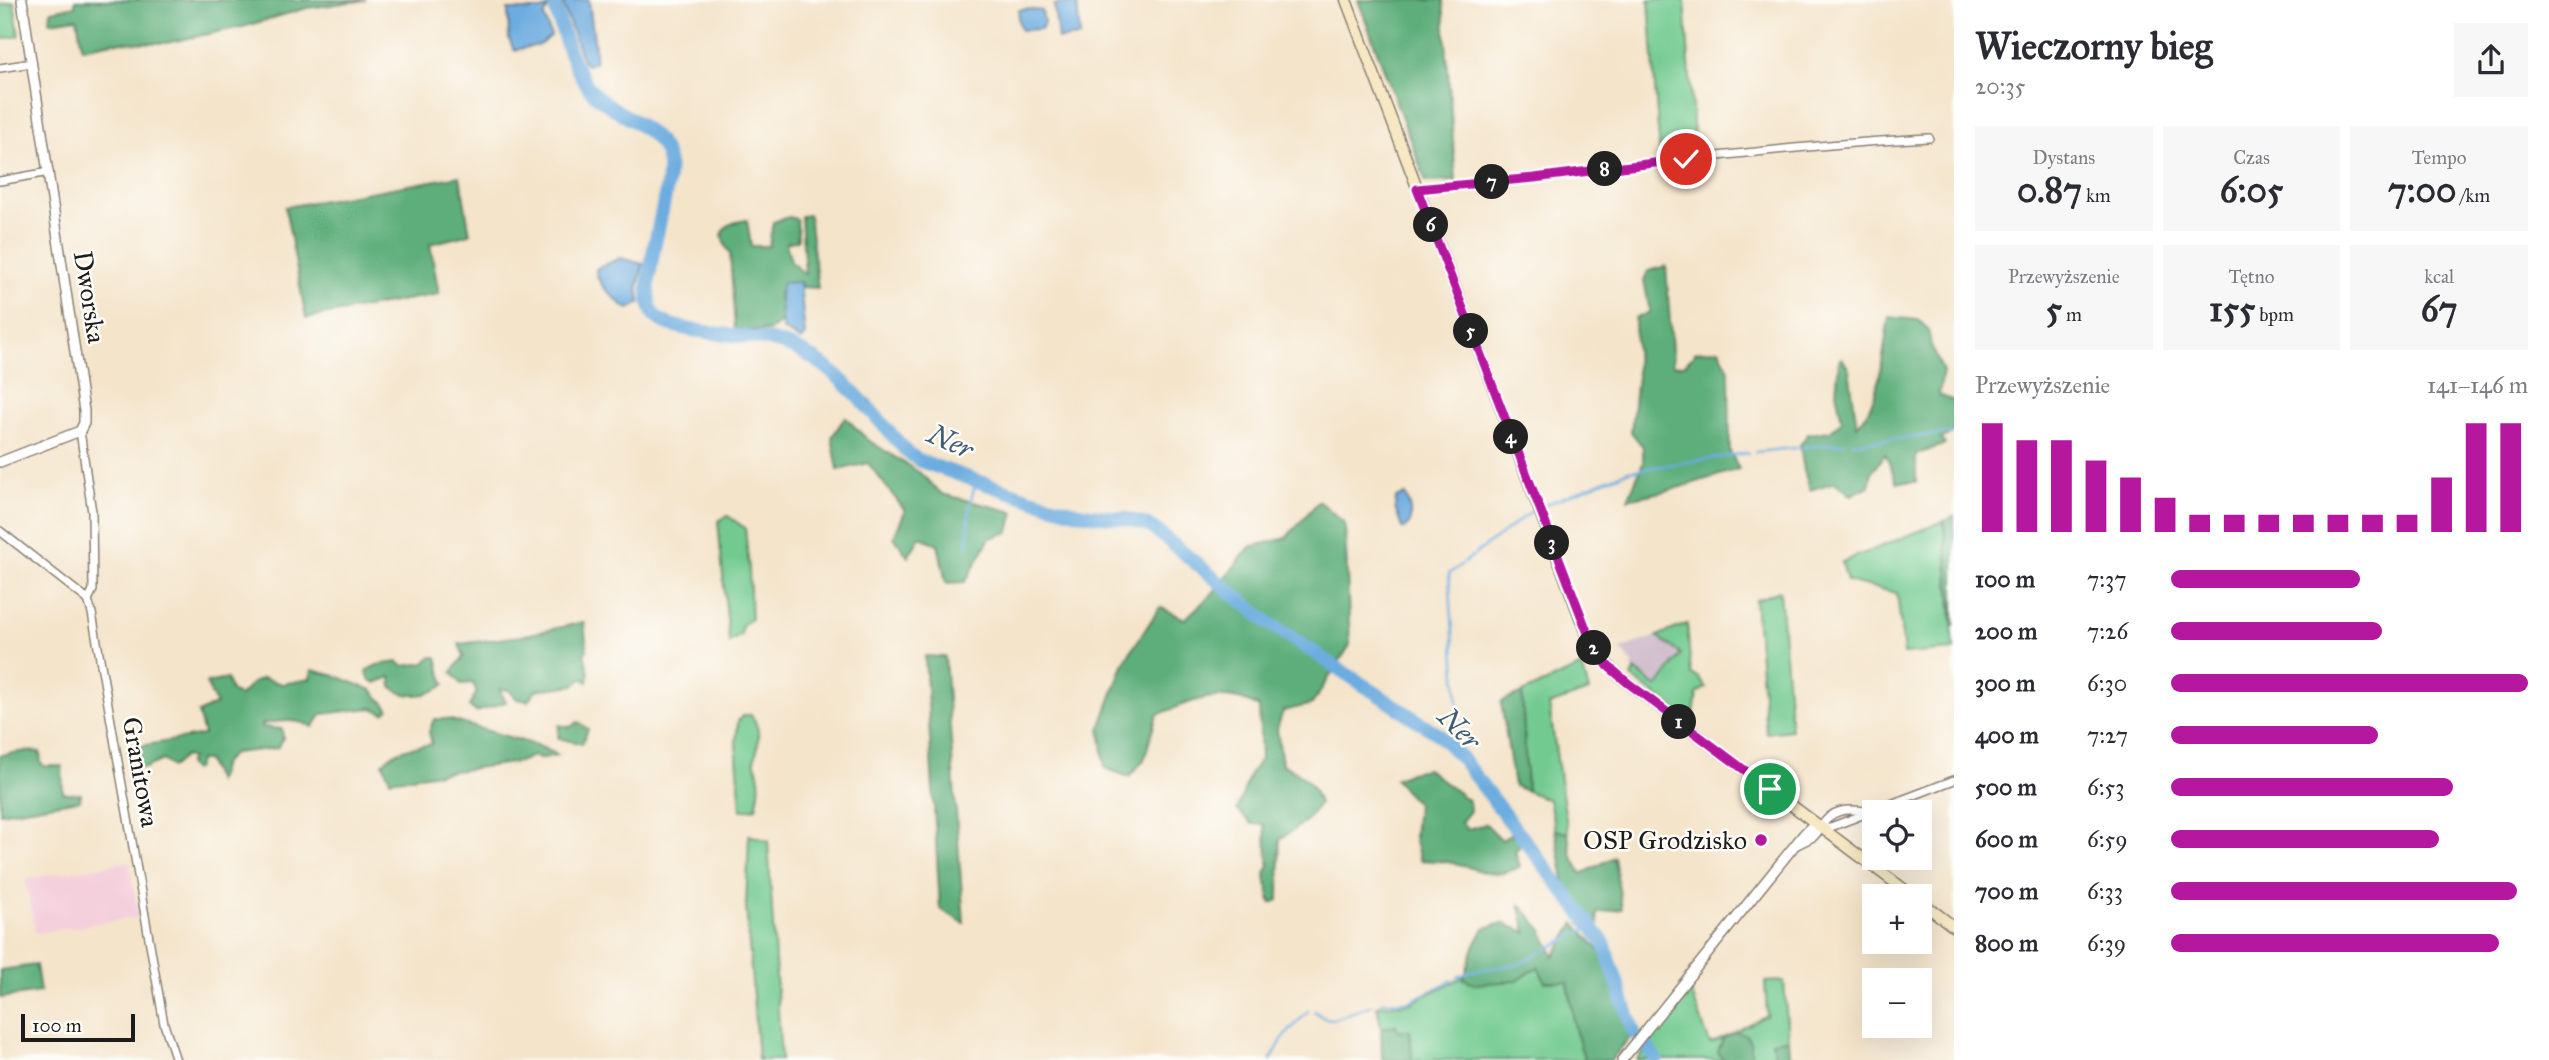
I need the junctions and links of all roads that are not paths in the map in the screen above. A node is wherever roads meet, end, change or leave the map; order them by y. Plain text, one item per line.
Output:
1 (22, 0) edge
2 (1346, 0) edge
3 (32, 63) junction
4 (0, 68) edge
5 (1929, 138) dead end
6 (49, 172) junction
7 (0, 181) edge
8 (1417, 189) junction
9 (80, 431) junction
10 (0, 462) edge
11 (0, 531) edge
12 (88, 600) junction
13 (1954, 780) edge
14 (1900, 800) edge
15 (1862, 810) edge
16 (1862, 815) edge
17 (1821, 827) junction
18 (1897, 884) edge
19 (1932, 910) edge
20 (1954, 927) edge
21 (176, 1060) edge
22 (1622, 1060) edge

1 - 3 street, Dworska
2 - 8 main road
3 - 4 street
3 - 6 street, Dworska
5 - 8 street
6 - 7 street
6 - 9 street, Dworska
8 - 17 main road
9 - 10 street
9 - 12 street, Dworska
11 - 12 street
12 - 21 street, Granitowa
13 - 14 street
15 - 17 street
16 - 17 street
17 - 18 main road
17 - 22 street
19 - 20 main road

